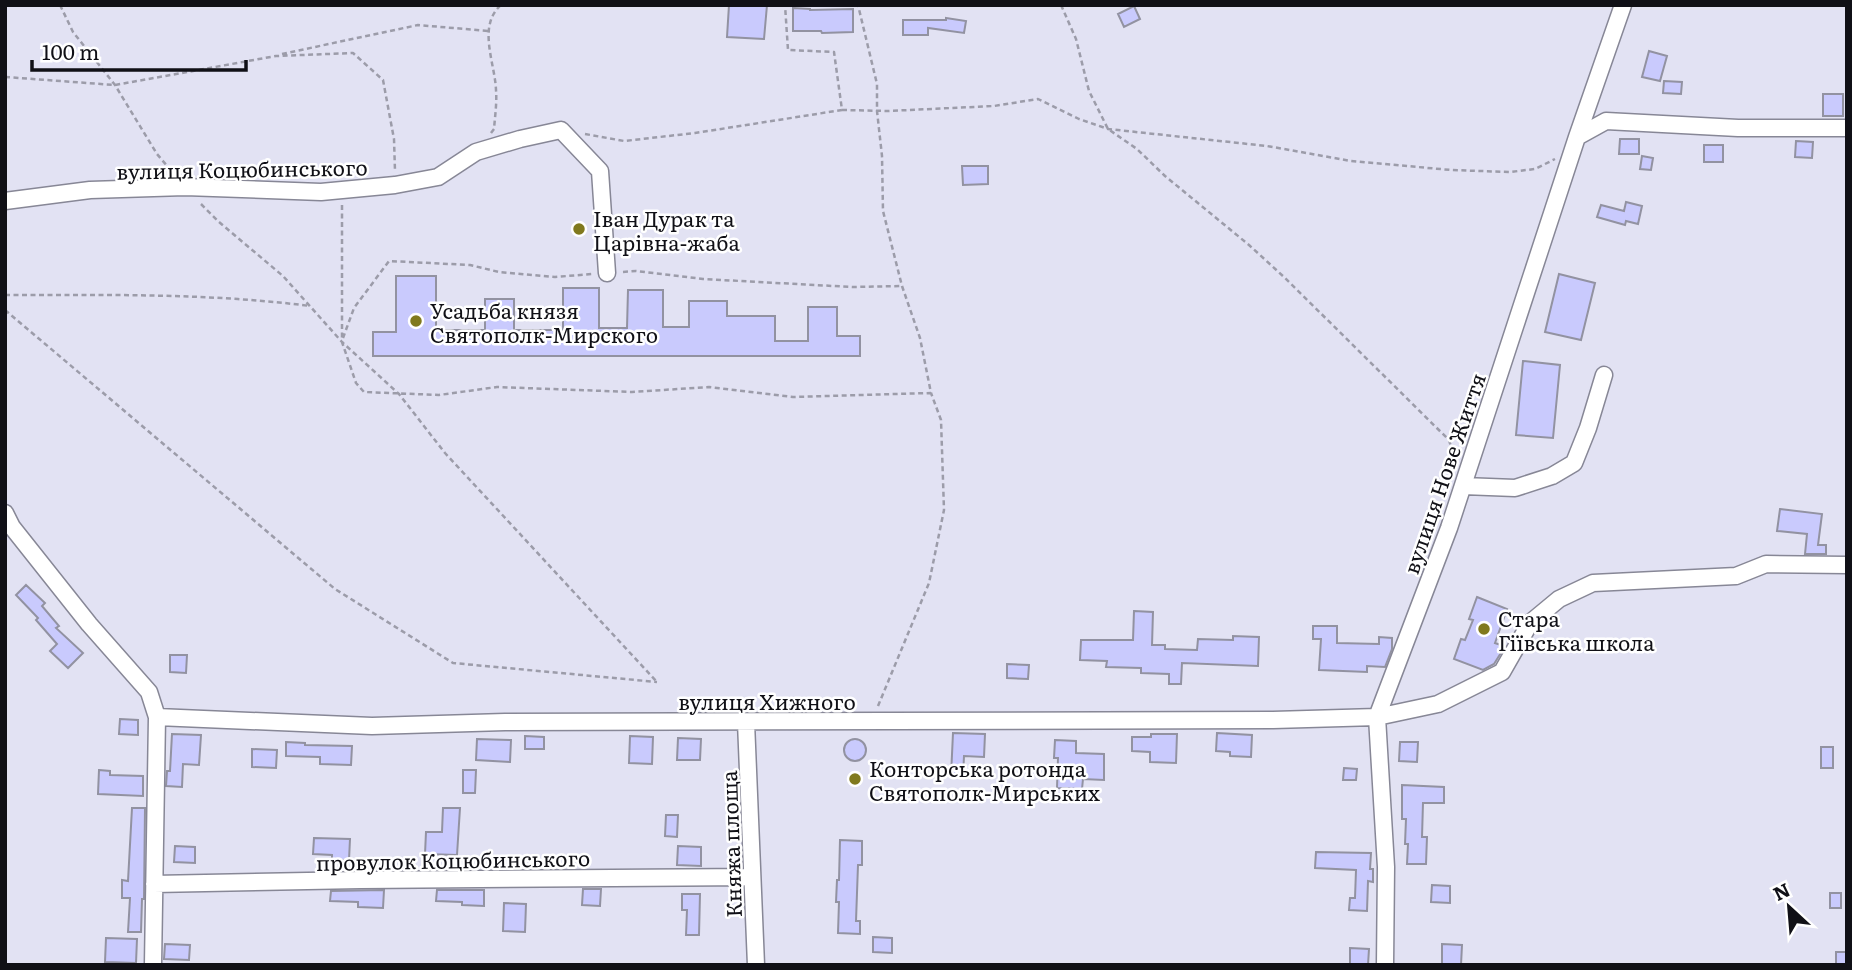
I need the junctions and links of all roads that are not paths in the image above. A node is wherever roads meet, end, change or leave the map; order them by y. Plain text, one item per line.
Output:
1 (1623, 5) edge
2 (1847, 128) edge
3 (1577, 137) junction
4 (5, 201) edge
5 (607, 273) dead end
6 (1604, 376) dead end
7 (1463, 486) junction
8 (5, 513) edge
9 (1847, 565) edge
10 (157, 717) junction
11 (1377, 717) junction
12 (746, 722) junction
13 (752, 877) junction
14 (155, 884) junction
15 (153, 965) edge
16 (756, 965) edge
17 (1385, 965) edge

1 - 3 street, вулиця Нове Життя
2 - 3 street
3 - 7 street, вулиця Нове Життя
4 - 5 street, вулиця Коцюбинського
6 - 7 street
7 - 11 street, вулиця Нове Життя
8 - 10 street
9 - 11 street, вулиця Хижного
10 - 12 street, вулиця Хижного
10 - 14 street
11 - 12 street, вулиця Хижного
11 - 17 street, вулиця Нове Життя
12 - 13 street, Княжа площа
13 - 14 street, провулок Коцюбинського
13 - 16 street, Княжа площа
14 - 15 street

